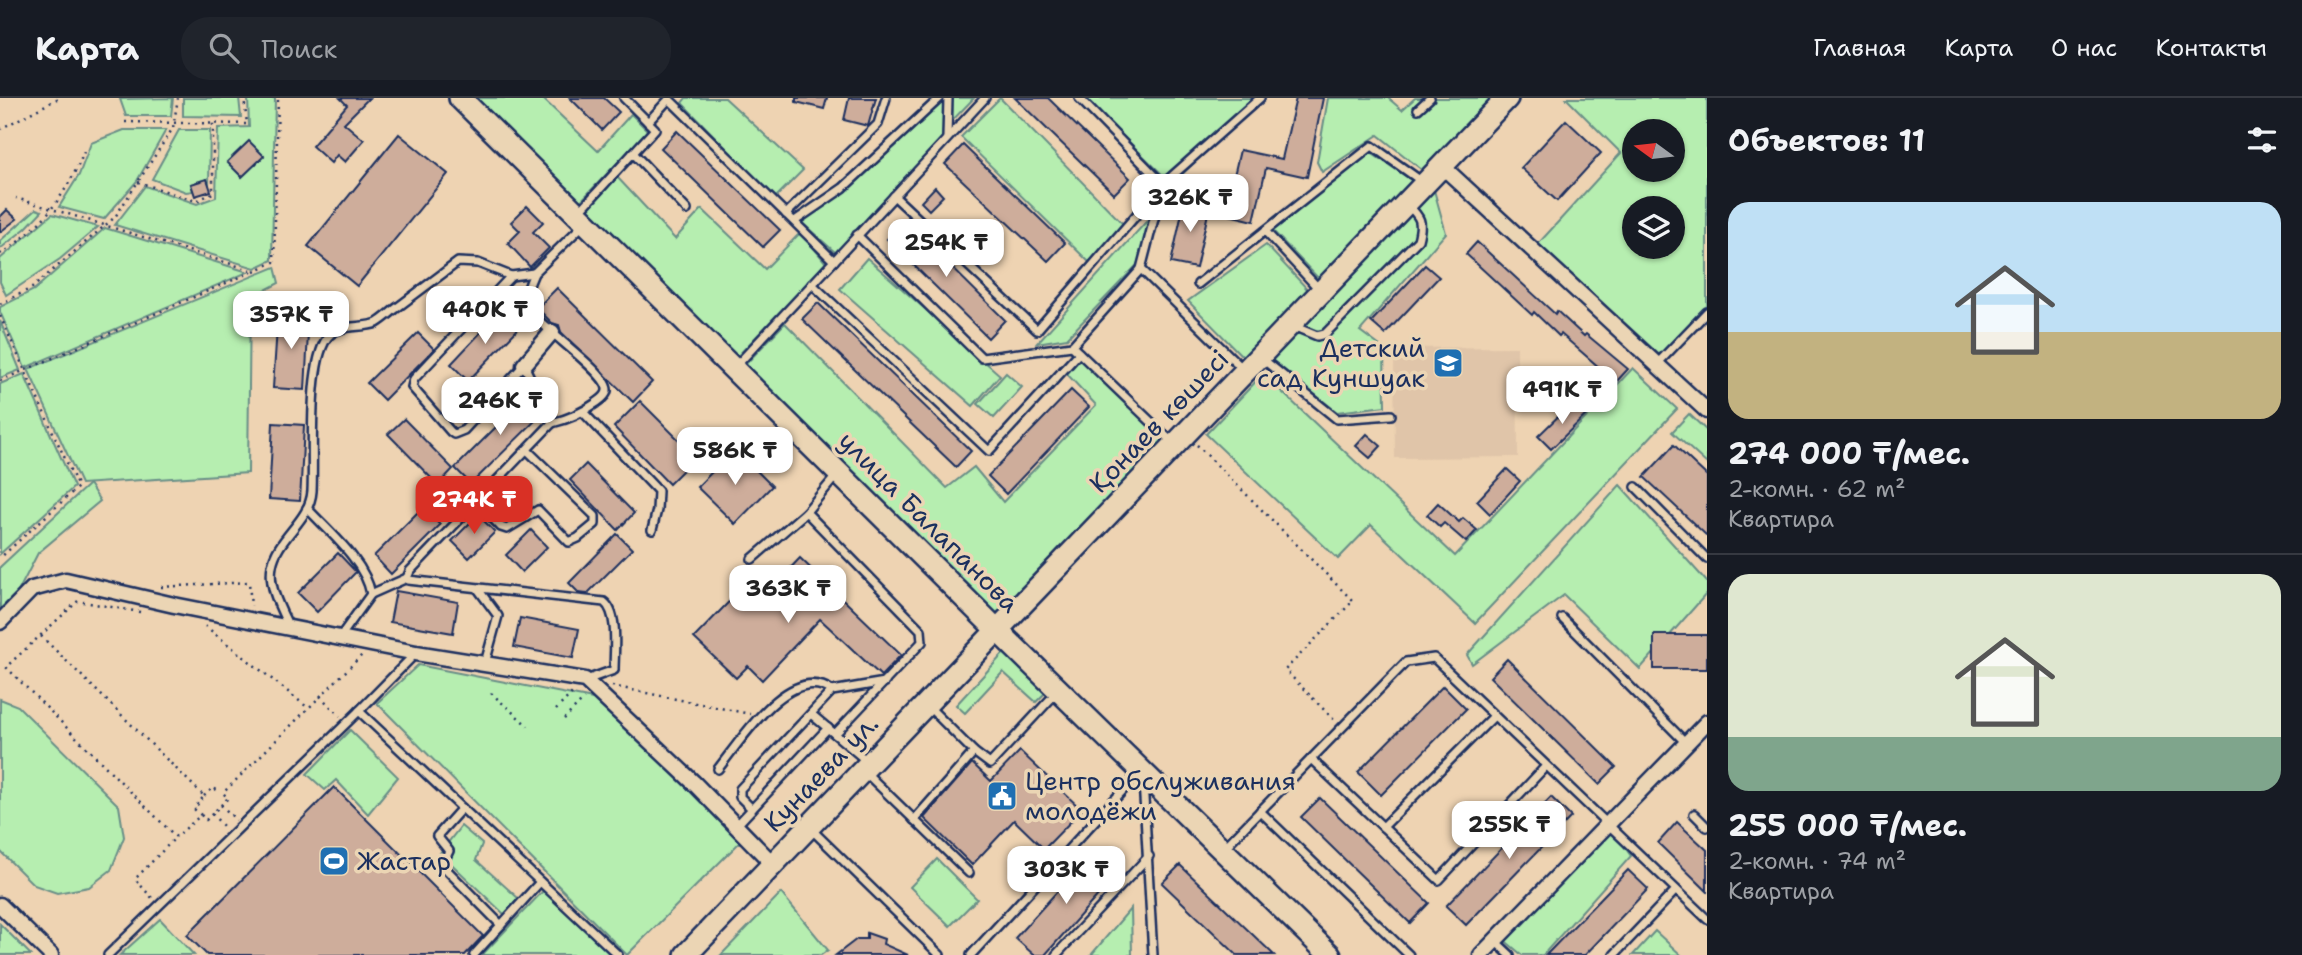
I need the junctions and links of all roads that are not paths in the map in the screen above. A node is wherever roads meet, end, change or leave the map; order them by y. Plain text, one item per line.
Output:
1 (460, 98) edge
2 (624, 98) edge
3 (886, 98) edge
4 (940, 98) edge
5 (948, 98) edge
6 (985, 98) edge
7 (1079, 98) edge
8 (1260, 98) edge
9 (1430, 98) edge
10 (1507, 98) edge
11 (1418, 109) dead end
12 (648, 122) junction
13 (947, 139) junction
14 (634, 153) junction
15 (1442, 166) junction
16 (1425, 183) junction
17 (1163, 184) junction
18 (894, 196) junction
19 (1406, 203) junction
20 (687, 209) dead end
21 (786, 214) junction
22 (581, 218) junction
23 (795, 221) junction
24 (1265, 230) junction
25 (857, 236) junction
26 (834, 261) junction
27 (1141, 269) junction
28 (534, 273) junction
29 (511, 276) junction
30 (812, 284) junction
31 (1198, 284) dead end
32 (1321, 292) junction
33 (1707, 312) edge
34 (1290, 324) junction
35 (552, 332) junction
36 (1072, 346) junction
37 (1079, 353) junction
38 (1253, 364) junction
39 (524, 365) junction
40 (1657, 365) junction
41 (733, 369) junction
42 (1707, 411) edge
43 (583, 412) junction
44 (1391, 415) dead end
45 (552, 423) junction
46 (1180, 439) junction
47 (527, 450) junction
48 (839, 473) junction
49 (1636, 487) dead end
50 (478, 503) junction
51 (307, 508) junction
52 (806, 512) junction
53 (652, 530) dead end
54 (752, 559) dead end
55 (1707, 559) edge
56 (407, 578) junction
57 (478, 589) junction
58 (371, 594) junction
59 (1562, 618) dead end
60 (0, 622) edge
61 (289, 627) junction
62 (997, 630) junction
63 (340, 637) junction
64 (416, 653) junction
65 (485, 664) junction
66 (885, 682) junction
67 (590, 685) junction
68 (1059, 690) junction
69 (832, 691) junction
70 (926, 704) junction
71 (359, 711) junction
72 (811, 714) junction
73 (1494, 716) junction
74 (1707, 722) edge
75 (828, 728) junction
76 (835, 734) junction
77 (1686, 743) junction
78 (974, 752) junction
79 (1311, 759) junction
80 (865, 766) junction
81 (1546, 766) junction
82 (718, 769) dead end
83 (1142, 769) junction
84 (462, 808) junction
85 (752, 809) junction
86 (1261, 811) junction
87 (1694, 814) dead end
88 (914, 820) junction
89 (1608, 824) junction
90 (736, 826) junction
91 (809, 826) junction
92 (1383, 827) junction
93 (1707, 827) edge
94 (1223, 849) junction
95 (1149, 856) junction
96 (772, 864) junction
97 (969, 873) dead end
98 (540, 882) junction
99 (1676, 890) junction
100 (0, 905) edge
101 (1707, 919) edge
102 (501, 925) junction
103 (1495, 941) junction
104 (51, 955) edge
105 (108, 955) edge
106 (474, 955) edge
107 (618, 955) edge
108 (686, 955) edge
109 (940, 955) edge
110 (971, 955) edge
111 (1056, 955) edge
112 (1153, 955) edge
113 (1330, 955) edge
114 (1409, 955) edge
115 (1481, 955) edge
116 (1510, 955) edge
117 (1614, 955) edge

1 - 22 street, улица Балапанова
2 - 12 lane
3 - 21 lane
4 - 23 lane
5 - 13 lane
6 - 13 lane
7 - 17 lane
8 - 17 lane
9 - 11 lane
10 - 15 street, Қонаев көшесі
12 - 14 lane
12 - 21 lane
13 - 18 lane
14 - 20 lane
14 - 22 lane
15 - 16 street, Қонаев көшесі
15 - 40 street
16 - 19 street, Қонаев көшесі
16 - 24 lane
17 - 18 lane
17 - 27 lane
18 - 25 lane
19 - 32 street, Қонаев көшесі
19 - 34 lane
21 - 23 lane
22 - 28 lane
22 - 41 street, улица Балапанова
23 - 26 lane
24 - 31 lane
24 - 32 lane
25 - 26 lane
25 - 36 lane
26 - 30 lane
27 - 36 lane
27 - 38 lane
28 - 29 lane
28 - 35 lane
29 - 39 lane
29 - 51 lane
30 - 37 lane
30 - 41 lane
32 - 34 street, Қонаев көшесі
33 - 40 lane
34 - 38 street, Қонаев көшесі
35 - 39 street
35 - 43 lane
36 - 37 lane
37 - 46 lane
38 - 44 lane
38 - 46 street, Қонаев көшесі
39 - 45 lane
40 - 42 street
41 - 48 street, улица Балапанова
43 - 45 lane
43 - 53 lane
45 - 47 lane
46 - 62 street, Қонаев көшесі
47 - 50 lane
47 - 50 lane
48 - 52 lane
48 - 62 street, улица Балапанова
49 - 55 lane
50 - 56 lane
51 - 58 lane
51 - 61 lane
52 - 54 lane
52 - 66 lane
56 - 57 lane
56 - 58 lane
57 - 65 lane
57 - 67 lane
58 - 63 lane
59 - 77 lane
60 - 61 street
61 - 63 street
62 - 68 street, улица Балапанова
62 - 70 street, Кунаева ул.
63 - 64 street
64 - 65 street
64 - 71 lane
65 - 67 street
66 - 69 lane
66 - 76 lane
67 - 90 street
68 - 78 lane
68 - 83 street, улица Балапанова
69 - 72 lane
69 - 82 lane
70 - 78 lane
70 - 80 street, Кунаева ул.
71 - 84 lane
71 - 105 lane
72 - 75 lane
72 - 85 lane
73 - 79 lane
73 - 81 lane
73 - 92 lane
74 - 77 street
75 - 76 lane
75 - 85 lane
76 - 80 lane
77 - 89 street
78 - 88 lane
79 - 86 lane
79 - 92 lane
80 - 88 lane
80 - 91 street, Кунаева ул.
81 - 89 lane
81 - 92 lane
83 - 94 street, улица Балапанова
83 - 95 lane
83 - 110 lane
84 - 98 lane
84 - 102 lane
85 - 90 lane
86 - 94 lane
86 - 114 lane
87 - 93 lane
88 - 97 lane
89 - 99 lane
89 - 103 street
90 - 96 street
91 - 96 street, Кунаева ул.
91 - 109 lane
94 - 113 street, улица Балапанова
95 - 111 lane
95 - 112 lane
96 - 108 street, Кунаева ул.
98 - 102 lane
98 - 107 lane
99 - 101 lane
99 - 117 lane
100 - 104 street
102 - 106 lane
103 - 115 street
103 - 116 lane

